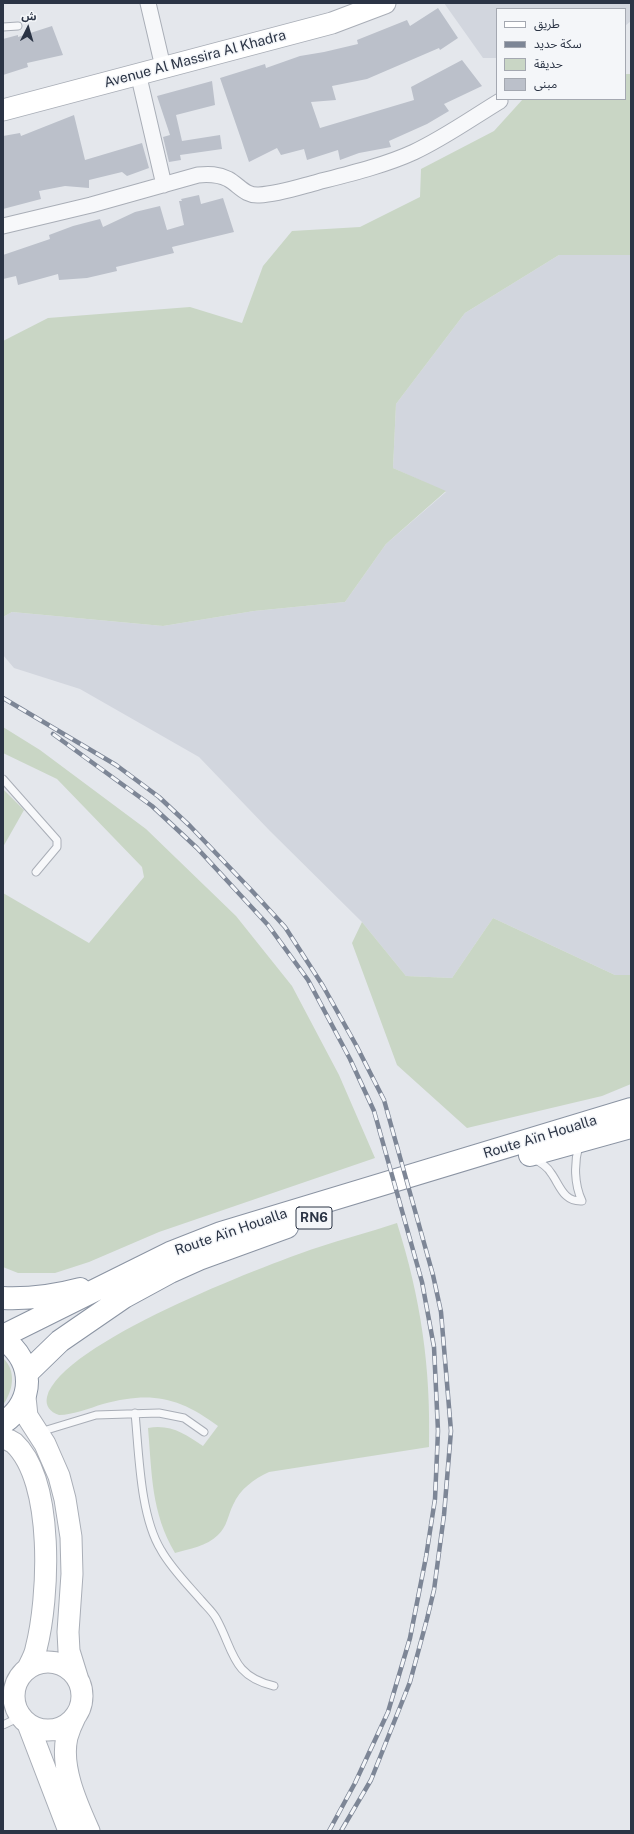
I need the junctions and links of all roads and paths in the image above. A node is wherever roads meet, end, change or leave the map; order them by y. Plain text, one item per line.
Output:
1 (148, 3) edge
2 (352, 3) edge
3 (385, 3) edge
4 (18, 26) dead end
5 (3, 27) edge
6 (162, 61) junction
7 (138, 73) junction
8 (3, 96) edge
9 (500, 101) dead end
10 (3, 110) edge
11 (164, 185) junction
12 (3, 226) edge
13 (3, 779) edge
14 (36, 872) dead end
15 (627, 1116) edge
16 (581, 1141) junction
17 (527, 1156) junction
18 (123, 1277) junction
19 (3, 1298) edge
20 (3, 1336) edge
21 (3, 1339) edge
22 (27, 1373) junction
23 (25, 1397) junction
24 (135, 1413) junction
25 (3, 1423) edge
26 (204, 1432) dead end
27 (38, 1433) junction
28 (3, 1438) edge
29 (28, 1668) junction
30 (78, 1680) junction
31 (274, 1686) dead end
32 (8, 1699) edge
33 (75, 1717) junction
34 (17, 1722) edge
35 (69, 1831) edge
36 (89, 1831) edge

1 - 6 street
2 - 6 main road, Avenue Al Massira Al Khadra
3 - 6 main road, Avenue Al Massira Al Khadra
4 - 5 lane
6 - 7 main road, Avenue Al Massira Al Khadra
6 - 8 main road, Avenue Al Massira Al Khadra
7 - 10 main road, Avenue Al Massira Al Khadra
7 - 11 street
9 - 11 street
11 - 12 street
13 - 14 lane
15 - 16 highway, Route Aïn Houalla / RN6
15 - 18 highway, Route Aïn Houalla / RN6
16 - 17 highway, Route Aïn Houalla / RN6
16 - 17 lane
17 - 22 highway, Route Aïn Houalla / RN6
18 - 19 highway
18 - 20 highway, Route Aïn Houalla / RN6
21 - 22 highway
22 - 23 highway
23 - 25 highway
23 - 27 main road
24 - 26 lane
24 - 27 lane
24 - 31 lane
27 - 30 main road
28 - 29 main road
29 - 30 main road
29 - 32 main road
30 - 33 main road
32 - 34 main road
33 - 34 main road
33 - 36 main road
34 - 35 main road

